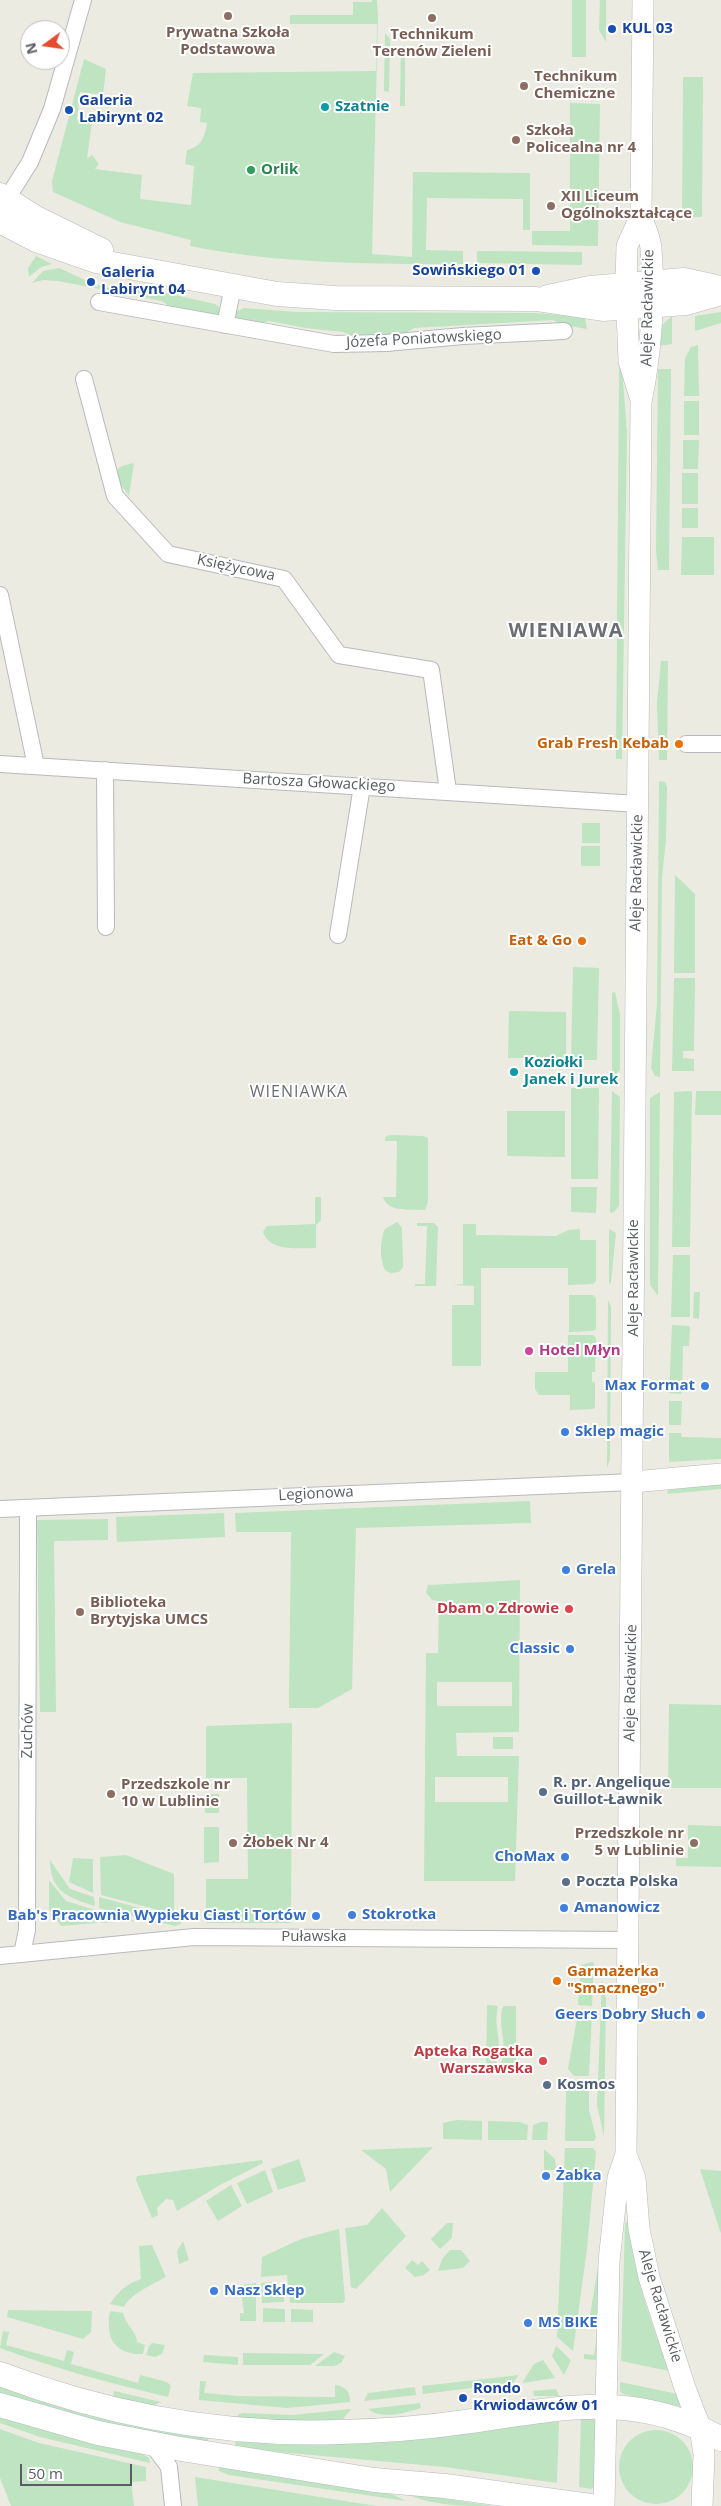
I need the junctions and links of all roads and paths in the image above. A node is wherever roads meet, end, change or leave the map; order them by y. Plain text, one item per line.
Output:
1 (83, 0) edge
2 (643, 0) edge
3 (2, 206) edge
4 (641, 214) junction
5 (233, 287) junction
6 (721, 288) edge
7 (721, 293) edge
8 (651, 294) junction
9 (626, 296) junction
10 (99, 302) dead end
11 (225, 325) junction
12 (564, 331) dead end
13 (84, 379) dead end
14 (641, 402) junction
15 (0, 595) edge
16 (686, 744) dead end
17 (721, 744) edge
18 (0, 764) edge
19 (36, 766) junction
20 (105, 770) junction
21 (362, 786) junction
22 (448, 790) junction
23 (638, 804) junction
24 (106, 927) dead end
25 (338, 935) dead end
26 (721, 1474) edge
27 (633, 1482) junction
28 (28, 1508) junction
29 (0, 1509) edge
30 (628, 1940) junction
31 (22, 1954) junction
32 (0, 1956) edge
33 (626, 2154) junction
34 (0, 2374) edge
35 (0, 2405) edge
36 (604, 2408) junction
37 (700, 2427) junction
38 (721, 2438) edge
39 (152, 2444) junction
40 (187, 2450) junction
41 (169, 2467) junction
42 (173, 2506) edge
43 (590, 2506) edge
44 (604, 2506) edge
45 (702, 2506) edge

1 - 3 street
2 - 4 street, Aleje Racławickie
3 - 5 main road
4 - 8 street, Aleje Racławickie
4 - 9 street, Aleje Racławickie
5 - 9 main road
5 - 11 street
6 - 8 main road
7 - 8 main road
8 - 9 main road
8 - 14 street, Aleje Racławickie
9 - 14 street, Aleje Racławickie
10 - 11 street, Józefa Poniatowskiego
11 - 12 street, Józefa Poniatowskiego
13 - 22 street, Księżycowa
14 - 23 street, Aleje Racławickie
15 - 19 street
16 - 17 street
18 - 19 street, Bartosza Głowackiego
19 - 20 street, Bartosza Głowackiego
20 - 21 street, Bartosza Głowackiego
20 - 24 street
21 - 22 street, Bartosza Głowackiego
21 - 25 street
22 - 23 street, Bartosza Głowackiego
23 - 27 street, Aleje Racławickie
26 - 27 street
27 - 28 street, Legionowa
27 - 30 street, Aleje Racławickie
28 - 29 street, Legionowa
28 - 31 street, Zuchów
30 - 31 street, Puławska
30 - 33 street, Aleje Racławickie
31 - 32 street, Puławska
33 - 36 street, Aleje Racławickie
33 - 37 street, Aleje Racławickie
34 - 36 main road
35 - 39 main road
36 - 37 main road
36 - 44 street, Aleje Racławickie
37 - 38 main road
37 - 45 street, Aleje Racławickie
39 - 40 main road
39 - 41 street
40 - 41 street
40 - 43 main road
41 - 42 street

